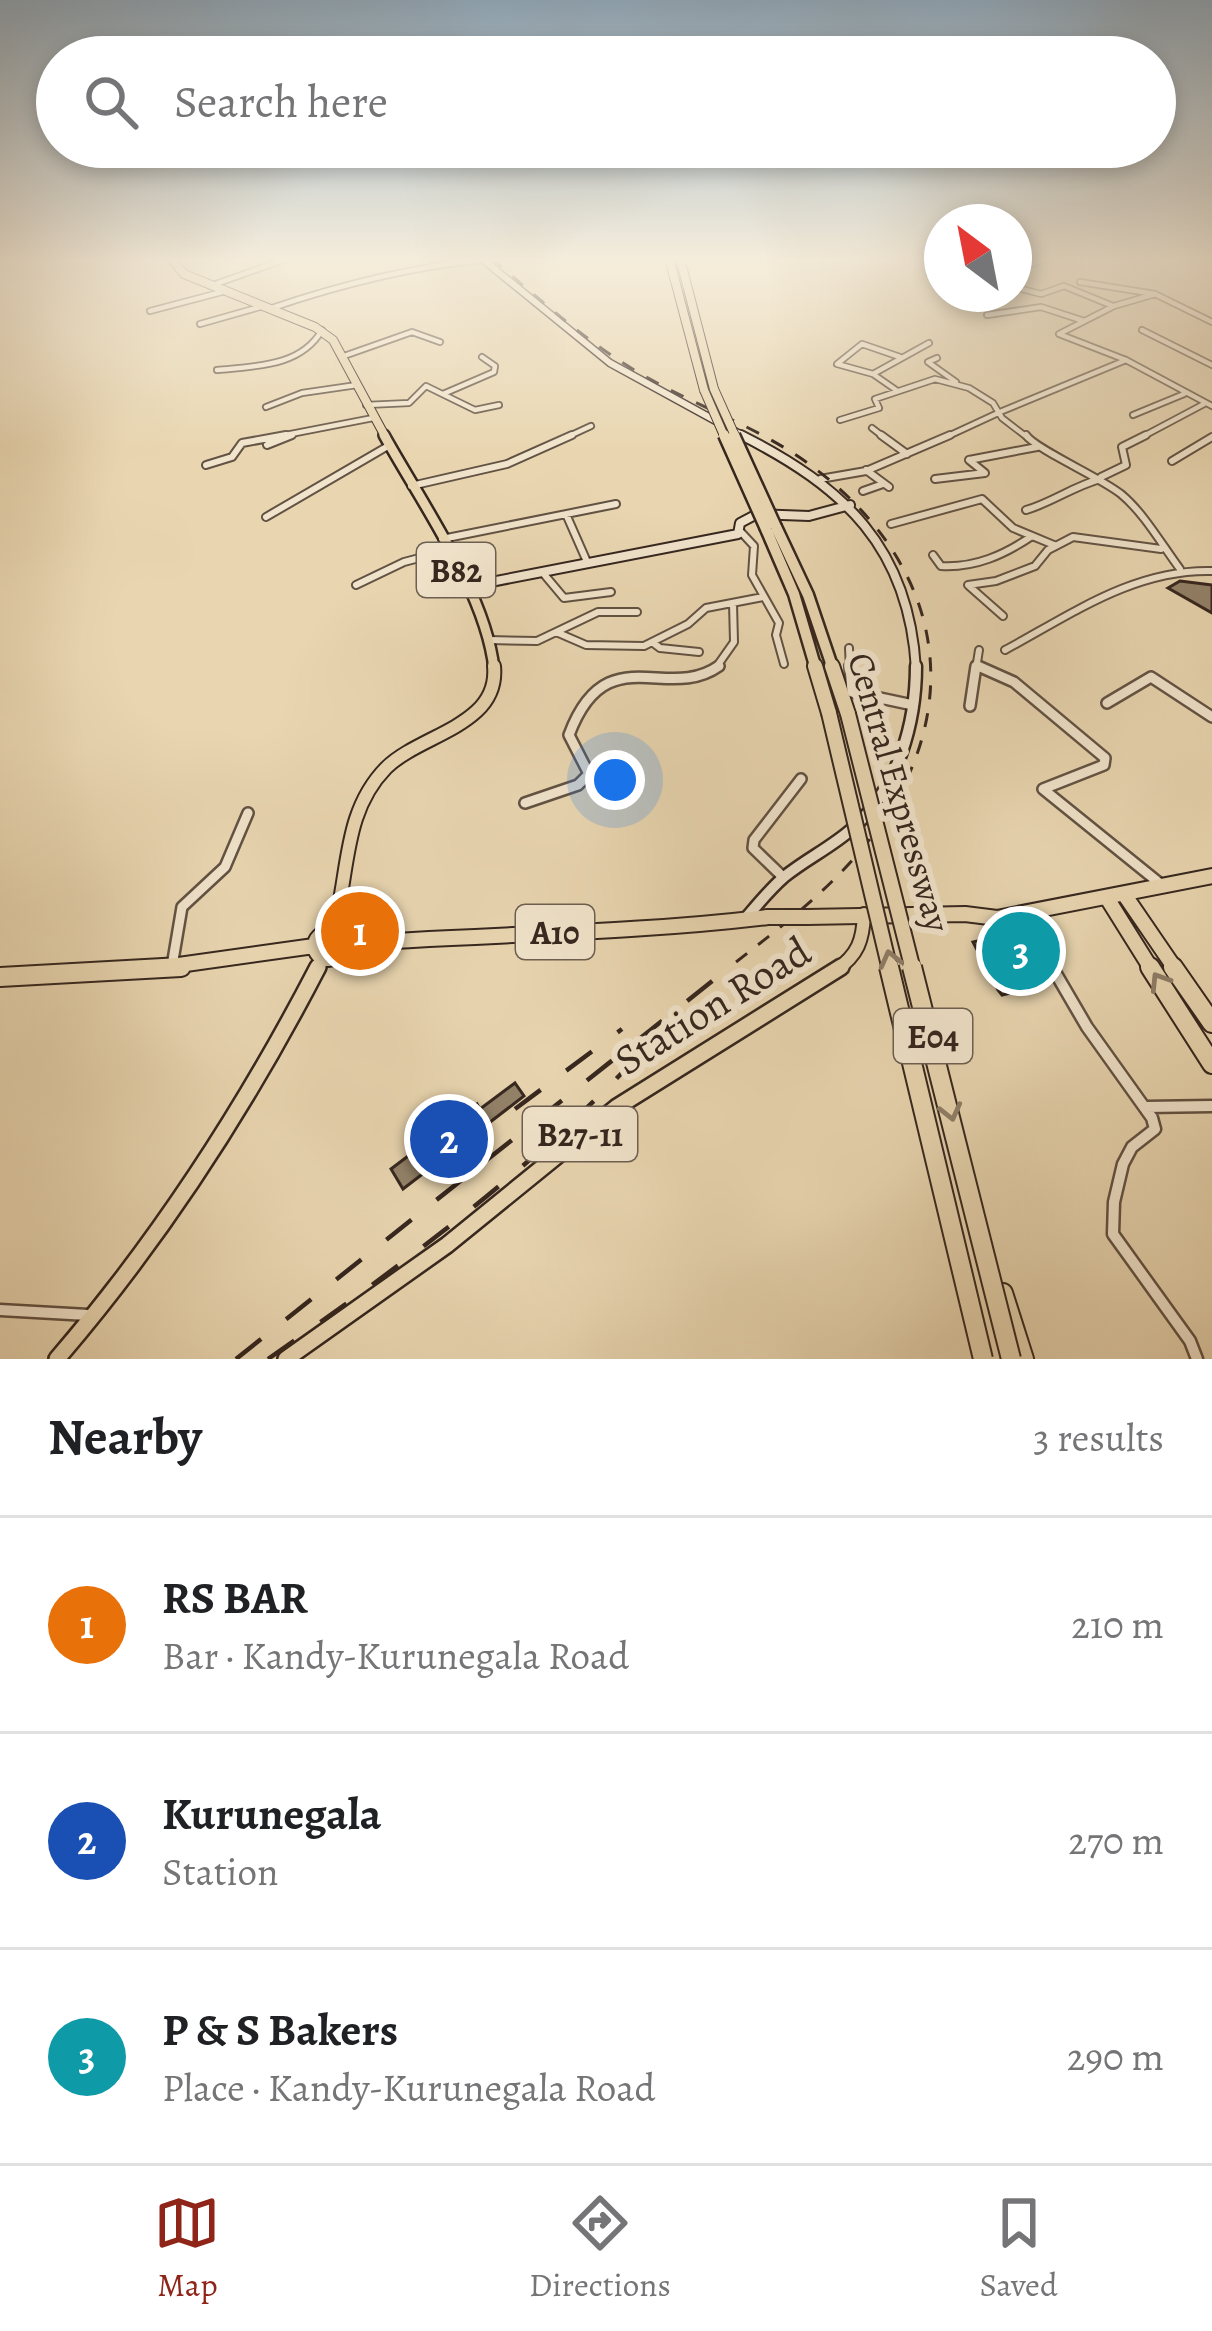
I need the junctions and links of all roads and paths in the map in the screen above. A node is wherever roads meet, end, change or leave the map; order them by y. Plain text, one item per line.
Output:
1 (210, 321) edge
2 (299, 321) edge
3 (558, 321) edge
4 (683, 321) edge
5 (697, 321) edge
6 (1083, 321) edge
7 (200, 324) dead end
8 (322, 330) junction
9 (1142, 330) dead end
10 (440, 342) dead end
11 (929, 343) dead end
12 (344, 356) junction
13 (482, 357) dead end
14 (899, 357) junction
15 (938, 358) dead end
16 (1126, 360) junction
17 (1212, 365) edge
18 (217, 370) dead end
19 (873, 374) junction
20 (957, 383) junction
21 (357, 386) junction
22 (897, 391) junction
23 (441, 394) junction
24 (1184, 394) junction
25 (1209, 404) edge
26 (366, 405) junction
27 (500, 405) dead end
28 (266, 407) dead end
29 (999, 413) junction
30 (1133, 415) dead end
31 (373, 418) junction
32 (840, 419) dead end
33 (591, 426) dead end
34 (305, 428) junction
35 (872, 428) dead end
36 (1212, 437) edge
37 (267, 446) dead end
38 (388, 446) junction
39 (1038, 447) junction
40 (908, 455) junction
41 (1172, 460) dead end
42 (206, 466) dead end
43 (865, 470) junction
44 (1100, 478) junction
45 (820, 479) junction
46 (935, 479) dead end
47 (410, 486) junction
48 (863, 491) dead end
49 (616, 504) dead end
50 (850, 505) junction
51 (1026, 510) dead end
52 (566, 514) junction
53 (266, 517) dead end
54 (891, 524) dead end
55 (771, 528) junction
56 (741, 532) junction
57 (1032, 536) junction
58 (440, 539) junction
59 (1055, 545) junction
60 (1162, 549) junction
61 (446, 551) junction
62 (933, 555) dead end
63 (588, 564) junction
64 (1180, 569) junction
65 (1212, 571) edge
66 (544, 573) junction
67 (356, 585) dead end
68 (465, 586) junction
69 (610, 592) dead end
70 (763, 597) junction
71 (733, 603) junction
72 (637, 612) dead end
73 (1003, 616) dead end
74 (556, 632) junction
75 (490, 640) junction
76 (652, 643) junction
77 (850, 648) dead end
78 (979, 650) dead end
79 (1005, 650) dead end
80 (699, 652) dead end
81 (784, 664) dead end
82 (976, 664) junction
83 (1107, 703) dead end
84 (914, 705) junction
85 (970, 706) dead end
86 (839, 714) junction
87 (1212, 717) edge
88 (801, 778) dead end
89 (525, 803) dead end
90 (248, 813) dead end
91 (1212, 876) edge
92 (783, 878) junction
93 (1163, 886) junction
94 (1115, 896) junction
95 (864, 914) junction
96 (1023, 915) junction
97 (746, 918) junction
98 (337, 939) junction
99 (318, 952) junction
100 (172, 968) junction
101 (0, 977) edge
102 (1212, 1023) edge
103 (1212, 1064) edge
104 (1212, 1106) edge
105 (1146, 1107) junction
106 (971, 1195) junction
107 (0, 1310) edge
108 (96, 1316) junction
109 (57, 1359) edge
110 (286, 1359) edge
111 (983, 1359) edge
112 (1011, 1359) edge
113 (1024, 1359) edge
114 (1197, 1359) edge

1 - 7 street
2 - 8 main road, B82
3 - 45 street
4 - 55 highway, Central Expressway / E04, bridge
5 - 55 highway, Central Expressway / E04, bridge
6 - 16 street
8 - 12 main road, B82
8 - 18 street
9 - 17 street
10 - 12 street
11 - 14 street
12 - 21 main road, B82
13 - 23 street
14 - 19 street
14 - 19 street
15 - 20 street
16 - 24 street
16 - 29 street
19 - 22 street
20 - 22 street
20 - 29 street
21 - 26 main road, B82
21 - 28 street
22 - 32 street
23 - 26 street
23 - 27 street
24 - 25 street
24 - 30 street
25 - 44 street
26 - 31 main road, B82
29 - 39 street
29 - 40 street
31 - 34 street
31 - 38 main road, B82
33 - 47 street
34 - 37 street
34 - 42 street
35 - 40 street
36 - 41 street
38 - 47 main road, B82
38 - 53 street
39 - 44 street
39 - 46 street
40 - 43 street
43 - 45 street
43 - 48 street
44 - 51 street
44 - 60 street
45 - 50 street
47 - 58 main road, B82
49 - 52 street
50 - 56 street
50 - 84 street
52 - 58 street
52 - 63 street
54 - 57 street
55 - 86 highway, Central Expressway / E04
56 - 63 street
56 - 70 street
57 - 59 street
57 - 62 street
58 - 61 main road, B82
59 - 60 street
59 - 73 street
60 - 64 street
61 - 67 street
61 - 68 main road, B82
63 - 66 street
64 - 65 street
64 - 79 street
66 - 68 street
66 - 69 street
68 - 75 main road, B82
70 - 71 street
70 - 81 street
71 - 76 street
71 - 89 street
72 - 74 street
74 - 75 street
74 - 76 street
75 - 98 main road, B82
76 - 80 street
77 - 84 street
78 - 82 street
82 - 85 street
82 - 93 street
83 - 87 street
84 - 92 street
86 -> 106 highway, Central Expressway / E04, bridge
111 -> 86 highway, Central Expressway / E04, bridge
88 - 92 street
90 - 100 street
91 - 93 highway, A10
92 - 97 street
93 - 94 highway, A10
94 - 96 highway, A10
94 - 102 highway
103 -> 94 highway
95 - 96 highway, A10
95 - 97 highway, A10, bridge
95 - 110 main road, Station Road / B27-11
96 - 105 street
97 - 98 highway, A10
98 - 99 highway
99 - 100 highway
99 - 108 main road
100 - 101 highway
104 - 105 street
105 - 114 street
106 - 112 highway, Central Expressway / E04, bridge
106 - 113 highway
107 - 108 street
108 - 109 main road

